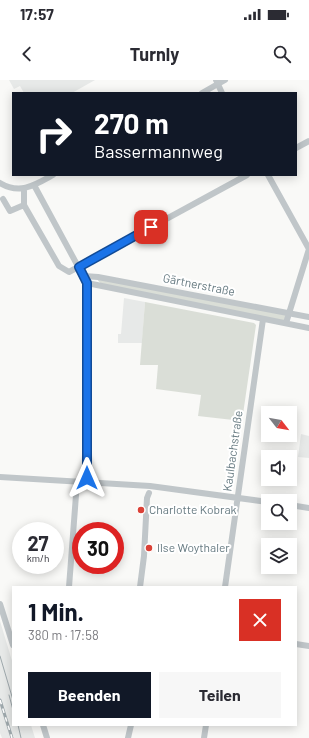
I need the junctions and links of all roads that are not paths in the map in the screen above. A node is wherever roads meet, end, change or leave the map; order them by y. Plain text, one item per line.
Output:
1 (225, 80) edge
2 (217, 82) edge
3 (203, 92) edge
4 (222, 92) edge
5 (309, 141) edge
6 (297, 147) edge
7 (51, 176) edge
8 (245, 176) edge
9 (269, 176) edge
10 (0, 183) edge
11 (34, 185) junction
12 (24, 189) junction
13 (3, 199) dead end
14 (24, 205) junction
15 (309, 249) edge
16 (79, 267) junction
17 (84, 276) junction
18 (87, 283) junction
19 (289, 313) junction
20 (309, 317) edge
21 (263, 319) junction
22 (286, 323) junction
23 (309, 328) edge
24 (0, 477) edge
25 (77, 482) junction
26 (87, 483) junction
27 (149, 490) junction
28 (238, 498) junction
29 (261, 501) edge
30 (297, 506) edge
31 (309, 508) edge
32 (143, 570) junction
33 (69, 586) edge
34 (140, 586) edge
35 (143, 586) edge
36 (225, 586) edge
37 (0, 604) edge
38 (12, 642) edge
39 (297, 644) edge
40 (309, 646) edge
41 (43, 726) edge
42 (131, 726) edge
43 (206, 726) edge
44 (130, 737) edge
45 (47, 738) edge
46 (204, 738) edge

1 - 2 street
2 - 3 street
2 - 4 street
5 - 6 street
7 - 11 street
8 - 16 street
9 - 15 street
10 - 12 street
11 - 12 street
11 - 16 street
12 - 14 street
13 - 14 street
14 - 16 street
15 - 19 street
16 - 17 street
17 - 18 street
17 - 19 street, Gärtnerstraße
18 - 21 street, Gärtnerstraße
18 - 26 street
19 - 20 street, Gärtnerstraße
19 - 22 street
21 - 22 street, Gärtnerstraße
21 - 28 street, Kaulbachstraße
22 - 23 street, Gärtnerstraße
24 - 25 street
25 - 26 street
25 - 33 street
26 - 27 street
27 - 28 street
27 - 32 street
28 - 29 street
28 - 36 street, Kaulbachstraße
30 - 31 street
32 - 34 street
32 - 35 street
37 - 38 street
39 - 40 street
41 - 45 street
42 - 44 street
43 - 46 street

